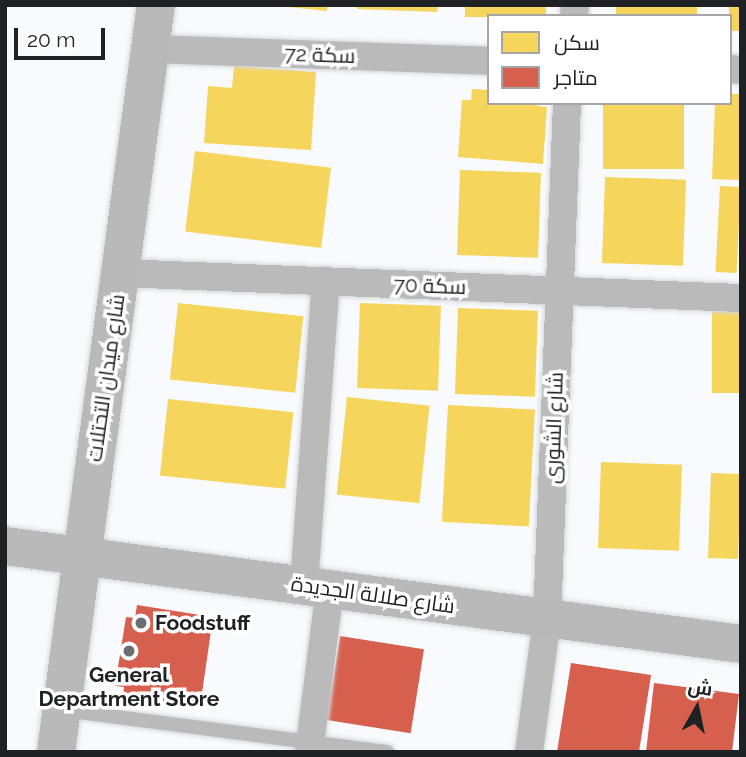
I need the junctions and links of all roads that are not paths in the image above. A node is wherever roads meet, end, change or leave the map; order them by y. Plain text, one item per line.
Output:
1 (156, 5) edge
2 (151, 49) junction
3 (487, 61) edge
4 (567, 105) edge
5 (120, 273) junction
6 (326, 281) junction
7 (559, 291) junction
8 (741, 298) edge
9 (90, 499) junction
10 (13, 547) edge
11 (82, 555) junction
12 (317, 587) junction
13 (74, 617) junction
14 (547, 619) junction
15 (741, 644) edge
16 (62, 709) junction
17 (310, 747) edge
18 (56, 752) edge
19 (387, 752) edge
20 (529, 752) edge

1 - 2 street, شارع ميدان التحتلات
2 - 3 street, سكة 72
2 - 5 street, شارع ميدان التحتلات
4 - 7 street, شارع الشورى
5 - 6 street, سكة 70
5 - 9 street, شارع ميدان التحتلات
6 - 7 street, سكة 70
6 - 12 street
7 - 8 street, سكة 70
7 - 14 street, شارع الشورى
9 - 10 street
9 - 11 street, شارع ميدان التحتلات
10 - 11 street, شارع صلالة الجديدة
10 - 13 street
11 - 12 street, شارع صلالة الجديدة
11 - 13 street, شارع ميدان التحتلات
12 - 14 street, شارع صلالة الجديدة
12 - 17 street
13 - 16 street, شارع ميدان التحتلات
14 - 15 street, شارع صلالة الجديدة
14 - 20 street, شارع الشورى
16 - 17 lane
16 - 18 street, شارع ميدان التحتلات
17 - 19 lane

